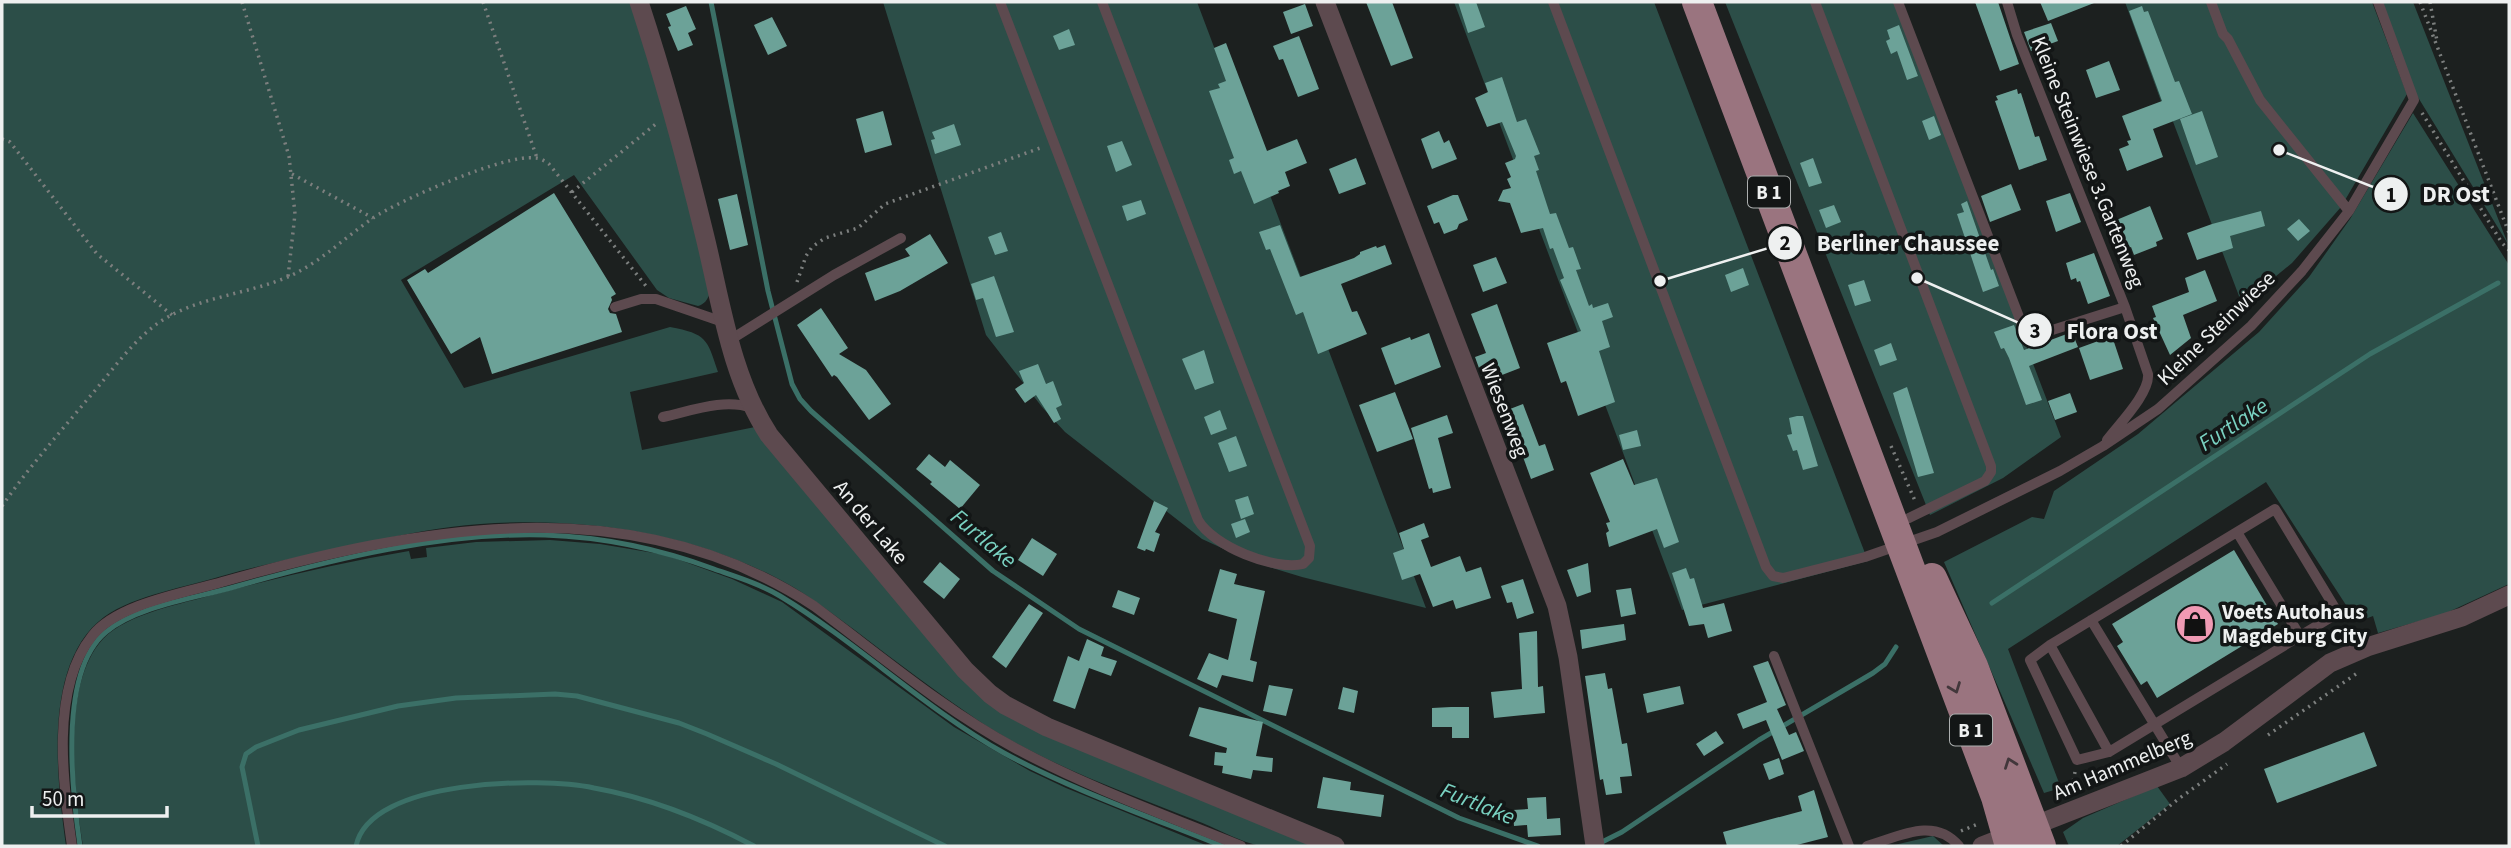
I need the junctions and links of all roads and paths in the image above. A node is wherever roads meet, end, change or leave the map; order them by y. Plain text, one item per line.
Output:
1 (242, 2) edge
2 (482, 2) edge
3 (639, 2) edge
4 (1000, 2) edge
5 (1102, 2) edge
6 (1325, 2) edge
7 (1553, 2) edge
8 (1696, 2) edge
9 (1815, 2) edge
10 (1898, 2) edge
11 (2007, 2) edge
12 (2211, 2) edge
13 (2378, 2) edge
14 (2420, 2) edge
15 (2430, 2) edge
16 (2440, 51) junction
17 (2414, 100) junction
18 (673, 110) junction
19 (2, 139) edge
20 (1054, 143) junction
21 (537, 158) junction
22 (291, 173) junction
23 (572, 192) junction
24 (2349, 211) junction
25 (373, 218) junction
26 (2509, 233) edge
27 (901, 238) dead end
28 (2509, 250) edge
29 (288, 277) junction
30 (795, 287) dead end
31 (656, 299) junction
32 (615, 307) dead end
33 (2125, 307) junction
34 (172, 315) junction
35 (727, 331) junction
36 (753, 408) junction
37 (663, 417) dead end
38 (2103, 446) junction
39 (2, 506) edge
40 (2237, 532) junction
41 (1909, 535) junction
42 (2509, 595) edge
43 (2091, 620) junction
44 (2300, 636) junction
45 (2050, 645) junction
46 (1774, 656) dead end
47 (2364, 667) dead end
48 (2154, 725) junction
49 (2265, 737) dead end
50 (2109, 752) junction
51 (2077, 760) junction
52 (2231, 761) dead end
53 (2181, 768) junction
54 (2065, 794) dead end
55 (1986, 816) dead end
56 (1950, 835) junction
57 (1594, 838) edge
58 (2015, 841) edge
59 (72, 846) edge
60 (1241, 846) edge
61 (1335, 846) edge
62 (1849, 846) edge
63 (1867, 846) edge
64 (1959, 846) edge
65 (2121, 846) edge

1 - 22 path
2 - 21 path
3 - 18 street, An der Lake
4 - 20 lane
5 - 20 lane
6 - 57 street, Wiesenweg
7 - 41 lane
8 - 41 main road, B 1
9 - 41 lane
10 - 33 lane
11 - 33 lane, Kleine Steinwiese 3.Gartenweg
12 - 24 lane
13 - 17 lane
14 - 16 path
15 - 16 path
16 - 26 path
17 - 24 lane, Kleine Steinwiese
17 - 28 path
18 - 23 path
18 - 35 street, An der Lake
19 - 34 path
20 - 30 path
21 - 23 path
21 - 25 path
22 - 25 path
22 - 29 path
23 - 31 path
24 - 38 lane, Kleine Steinwiese
25 - 29 path
27 - 35 lane
29 - 34 path
31 - 32 lane
31 - 35 lane
33 - 38 lane, Kleine Steinwiese 3.Gartenweg
34 - 39 path
35 - 36 street, An der Lake
36 - 37 lane
36 - 61 street, An der Lake
38 - 41 lane, Kleine Steinwiese
40 - 43 lane
40 - 44 lane
40 - 44 lane
41 - 58 main road, B 1
42 - 53 street, Am Hammelberg
43 - 45 lane
43 - 48 lane
44 - 48 lane
45 - 50 lane
45 - 51 lane
46 - 62 lane
47 - 49 path
48 - 50 lane
48 - 53 lane
50 - 51 lane
51 - 54 path
52 - 65 path
53 - 58 street, Am Hammelberg
55 - 56 path
56 - 63 lane
56 - 64 lane
59 - 60 lane

